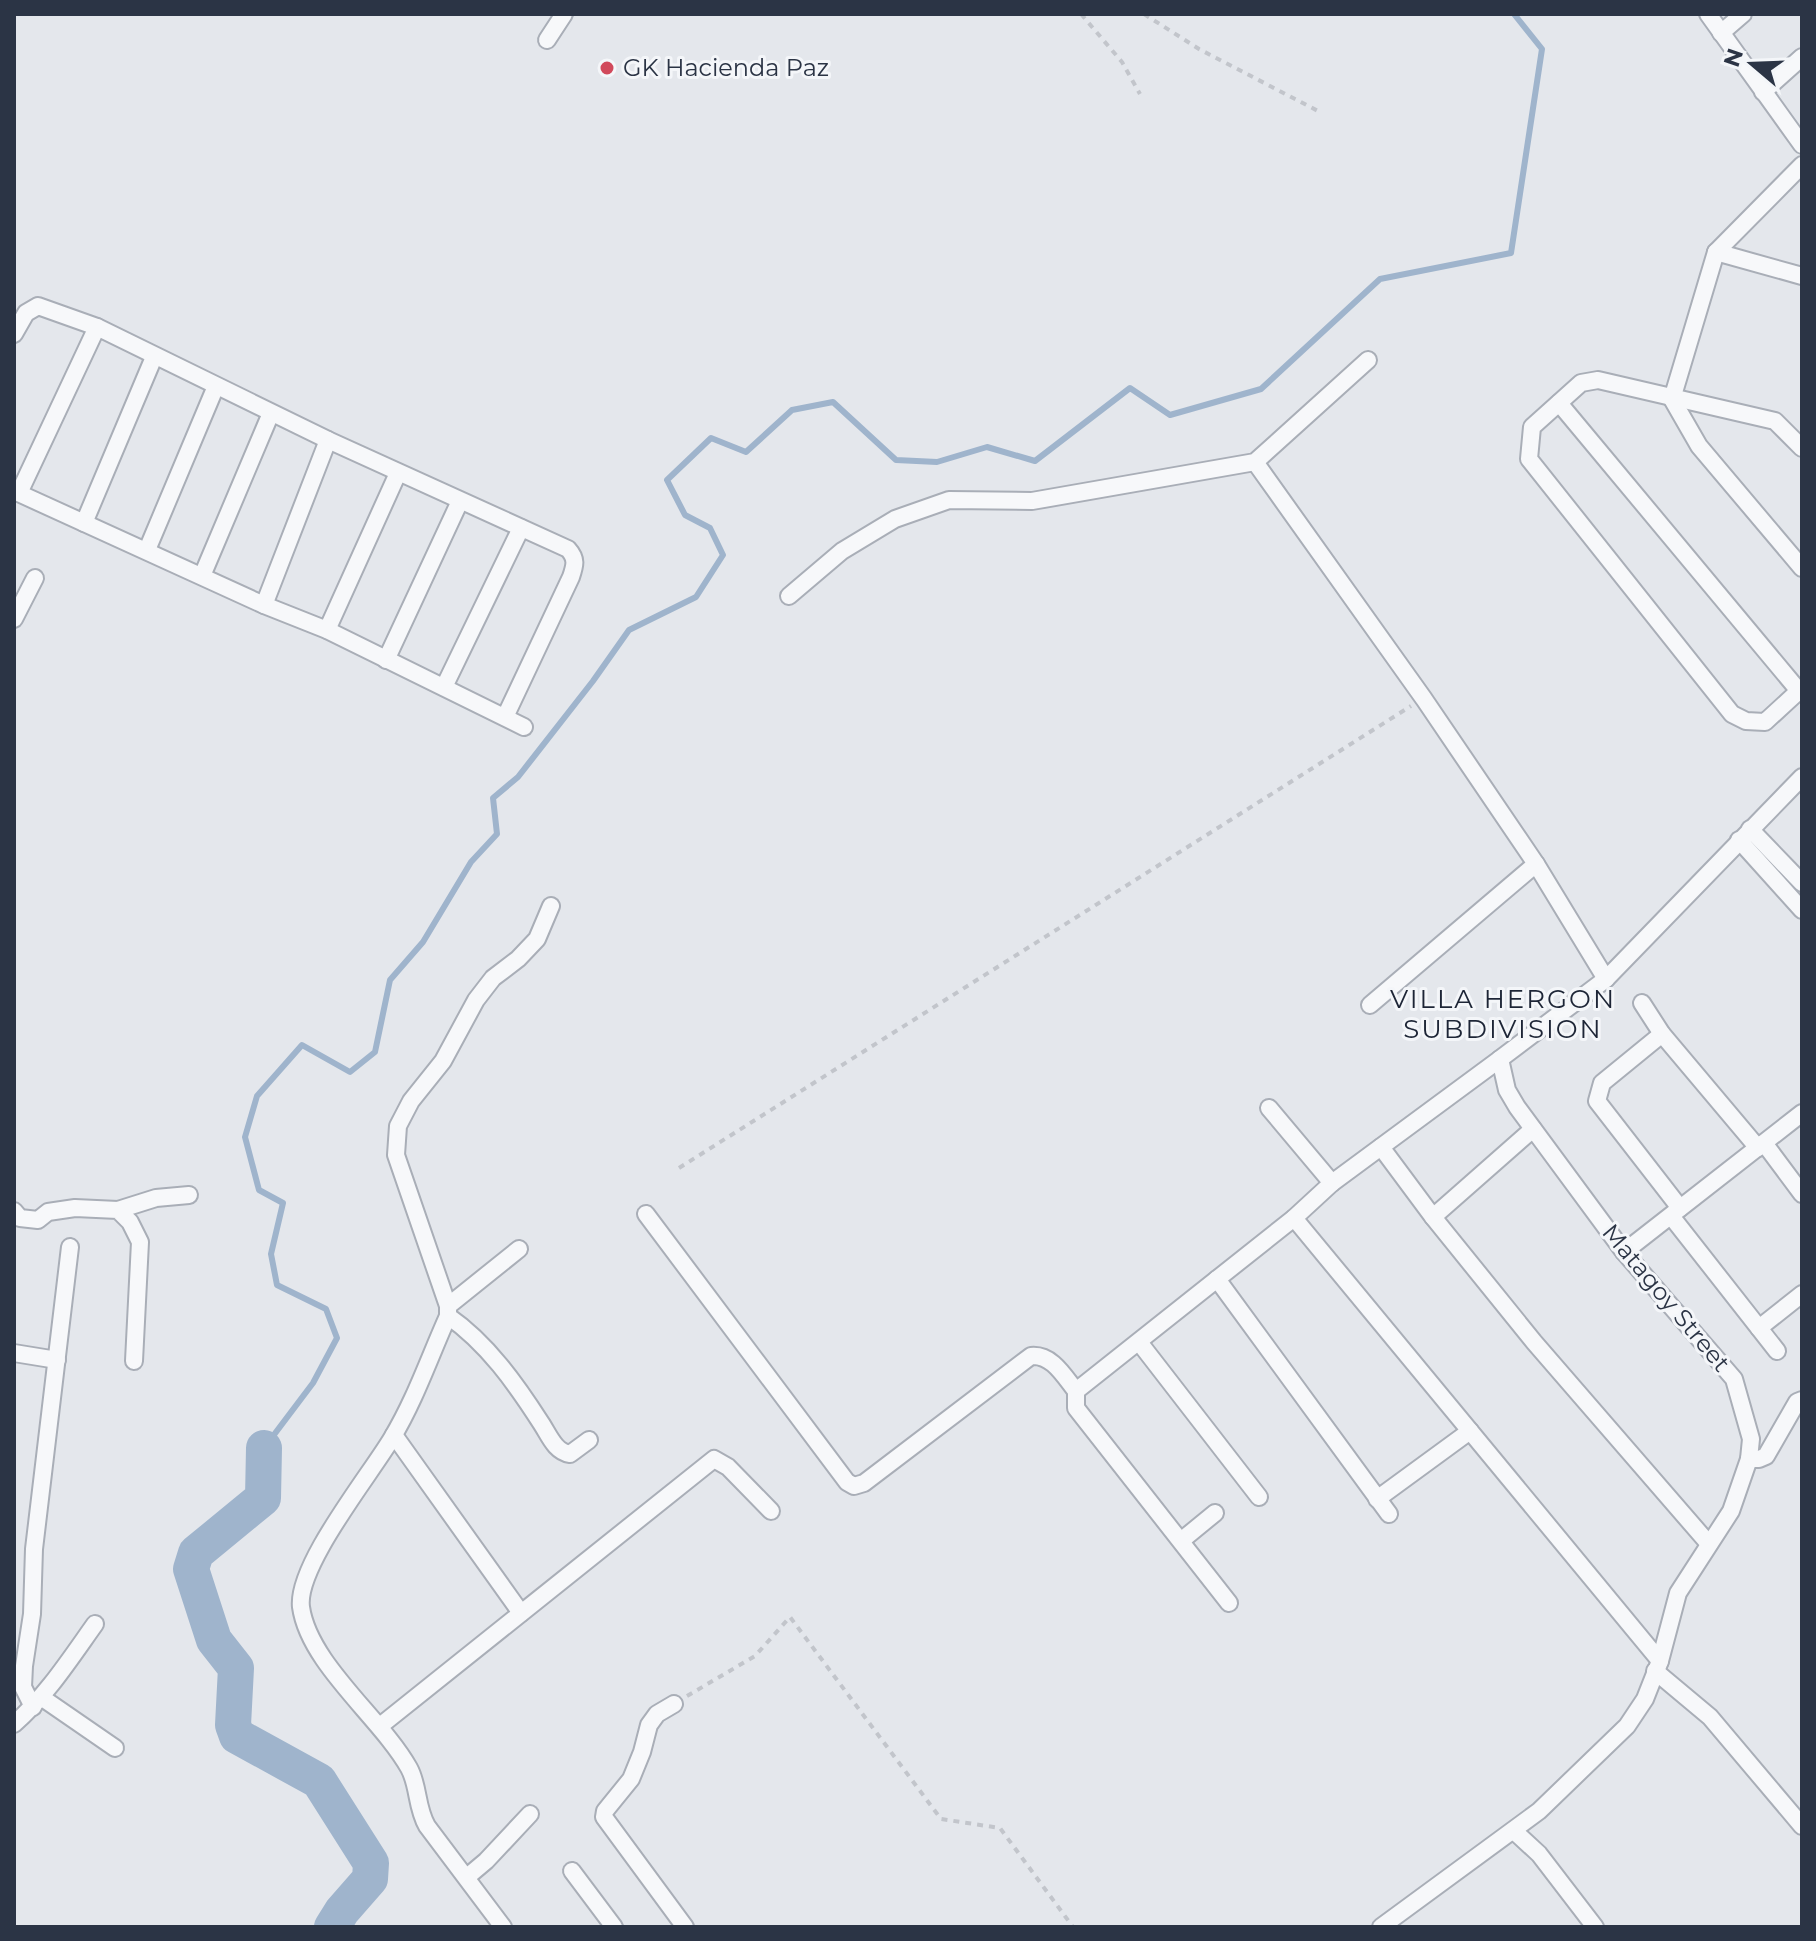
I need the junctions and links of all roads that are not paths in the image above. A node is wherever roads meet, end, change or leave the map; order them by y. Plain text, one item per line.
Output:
1 (564, 14) edge
2 (1708, 14) edge
3 (1743, 14) edge
4 (1721, 33) junction
5 (547, 40) dead end
6 (1802, 57) edge
7 (1763, 92) junction
8 (1802, 145) edge
9 (1802, 165) edge
10 (1716, 252) junction
11 (1802, 276) edge
12 (97, 327) junction
13 (14, 334) edge
14 (154, 357) junction
15 (1368, 360) dead end
16 (216, 386) junction
17 (1672, 399) junction
18 (1559, 403) junction
19 (271, 413) junction
20 (328, 440) junction
21 (1802, 448) edge
22 (1255, 462) junction
23 (398, 473) junction
24 (17, 492) edge
25 (460, 501) junction
26 (84, 523) junction
27 (521, 528) junction
28 (147, 550) junction
29 (1802, 568) edge
30 (202, 576) junction
31 (35, 578) dead end
32 (789, 596) dead end
33 (264, 605) junction
34 (14, 619) edge
35 (327, 630) junction
36 (386, 660) junction
37 (444, 687) junction
38 (1801, 689) edge
39 (505, 717) junction
40 (524, 727) dead end
41 (1802, 777) edge
42 (1744, 834) junction
43 (1536, 864) junction
44 (1802, 883) edge
45 (551, 906) dead end
46 (1802, 910) edge
47 (1606, 979) junction
48 (1642, 1003) dead end
49 (1370, 1005) dead end
50 (1662, 1034) junction
51 (1500, 1059) junction
52 (1269, 1108) dead end
53 (1802, 1113) edge
54 (1533, 1129) junction
55 (1761, 1146) junction
56 (1381, 1147) junction
57 (1332, 1183) junction
58 (1802, 1194) edge
59 (189, 1195) dead end
60 (118, 1210) junction
61 (14, 1211) edge
62 (1676, 1212) junction
63 (646, 1214) dead end
64 (1433, 1217) junction
65 (1294, 1218) junction
66 (70, 1247) dead end
67 (519, 1249) dead end
68 (1624, 1252) junction
69 (1217, 1279) junction
70 (1802, 1294) edge
71 (448, 1311) junction
72 (1759, 1328) junction
73 (1139, 1342) junction
74 (1777, 1351) dead end
75 (14, 1353) edge
76 (57, 1360) junction
77 (134, 1361) dead end
78 (1076, 1391) junction
79 (1802, 1400) edge
80 (1470, 1431) junction
81 (394, 1435) junction
82 (589, 1440) dead end
83 (1749, 1459) junction
84 (1259, 1497) dead end
85 (1377, 1499) junction
86 (771, 1511) dead end
87 (1215, 1513) dead end
88 (1389, 1514) dead end
89 (1182, 1540) junction
90 (1709, 1544) junction
91 (1229, 1603) dead end
92 (521, 1613) junction
93 (95, 1624) dead end
94 (1658, 1666) junction
95 (37, 1702) junction
96 (674, 1704) road end
97 (14, 1724) edge
98 (380, 1726) junction
99 (115, 1748) dead end
100 (530, 1814) dead end
101 (1802, 1826) edge
102 (1514, 1831) junction
103 (572, 1871) dead end
104 (467, 1877) junction
105 (503, 1927) edge
106 (614, 1927) edge
107 (685, 1927) edge
108 (1381, 1927) edge
109 (1595, 1927) edge

1 - 5 street
2 - 4 street
3 - 4 street
4 - 7 street
6 - 7 street
7 - 8 street
9 - 10 street
10 - 11 street
10 - 17 street
12 - 13 street
12 - 14 street
12 - 24 street
14 - 16 street
14 - 26 street
15 - 22 street
16 - 19 street
16 - 28 street
17 - 18 street
17 - 21 street
17 - 29 street
18 - 38 street
18 - 38 street
19 - 20 street
19 - 30 street
20 - 23 street
20 - 33 street
22 - 32 street
22 - 43 street
23 - 25 street
23 - 35 street
24 - 26 street
25 - 27 street
25 - 36 street
26 - 28 street
27 - 37 street
27 - 39 street
28 - 30 street
30 - 33 street
31 - 34 street
33 - 35 street
35 - 36 street
36 - 37 street
37 - 39 street
39 - 40 street
41 - 42 street
42 - 44 street
42 - 46 street
42 - 47 street
43 - 47 street
43 - 49 street
45 - 71 street
47 - 51 street
48 - 50 street
50 - 55 street
50 - 62 street
51 - 54 street, Matagoy Street
51 - 56 street
52 - 57 street
53 - 55 street
54 - 64 street
54 - 68 street, Matagoy Street
55 - 58 street
55 - 62 street
56 - 57 street
56 - 64 street
57 - 65 street
59 - 60 street
60 - 61 street
60 - 77 street
62 - 68 street
62 - 72 street
63 - 78 street
64 - 90 street
65 - 69 street
65 - 80 street
66 - 76 street
67 - 71 street
68 - 83 street, Matagoy Street
69 - 73 street
69 - 85 street
70 - 72 street
71 - 81 street
71 - 82 street
72 - 74 street
73 - 78 street
73 - 84 street
75 - 76 street
76 - 95 street
78 - 89 street
79 - 83 street
80 - 85 street
80 - 94 street
81 - 92 street
81 - 98 street
83 - 90 street, Matagoy Street
85 - 88 street
86 - 92 street
87 - 89 street
89 - 91 street
90 - 94 street, Matagoy Street
92 - 98 street
93 - 95 street
94 - 101 street
94 - 102 street, Matagoy Street
95 - 97 street
95 - 99 street
96 - 107 street
98 - 104 street
100 - 104 street
102 - 108 street, Matagoy Street
102 - 109 street
103 - 106 street
104 - 105 street

